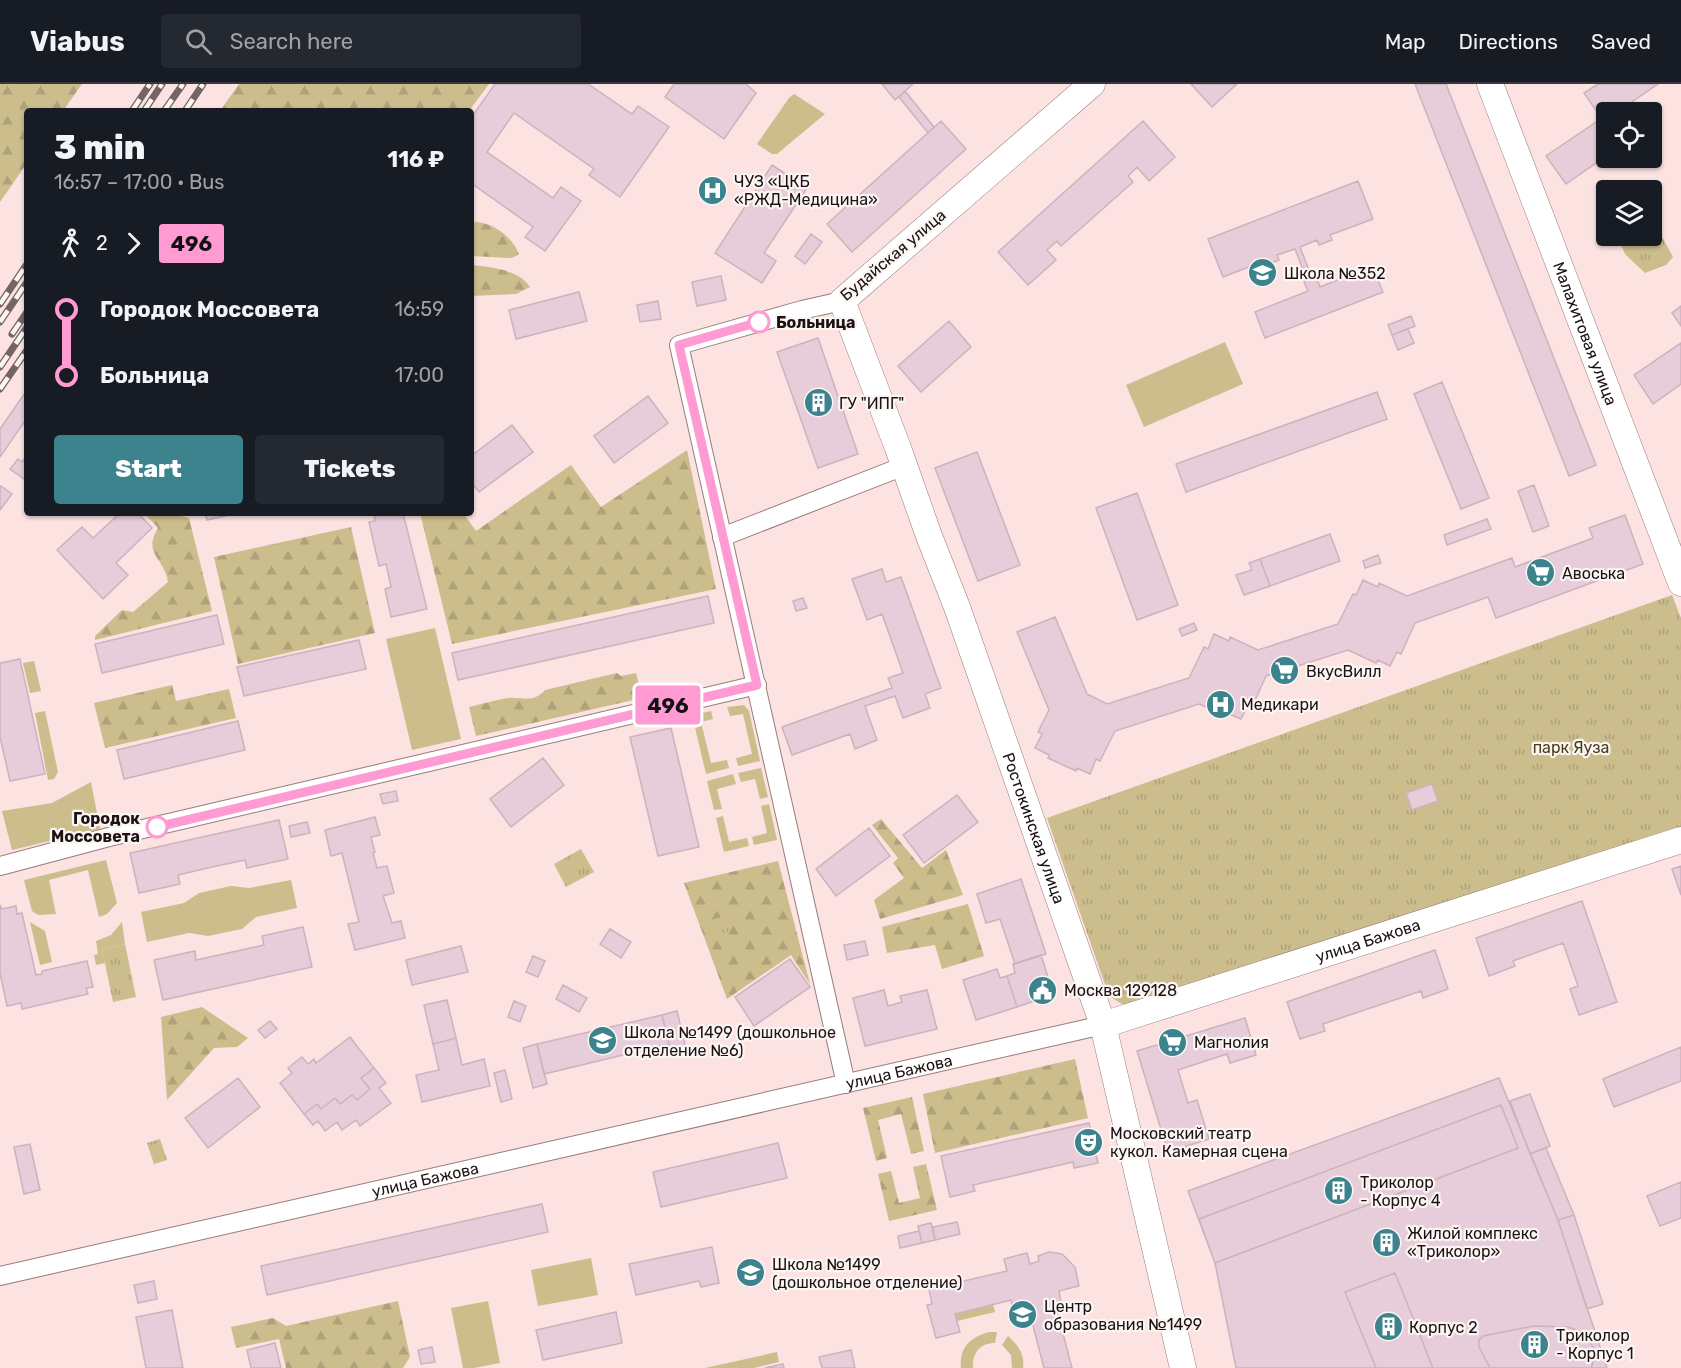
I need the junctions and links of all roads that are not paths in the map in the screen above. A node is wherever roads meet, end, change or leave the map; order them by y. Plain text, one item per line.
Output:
1 (1092, 84) edge
2 (1490, 84) edge
3 (842, 301) junction
4 (904, 466) junction
5 (722, 537) junction
6 (1681, 583) edge
7 (757, 685) junction
8 (1681, 840) edge
9 (0, 866) edge
10 (1103, 1025) junction
11 (846, 1084) junction
12 (0, 1276) edge
13 (1183, 1368) edge

1 - 3 street, Будайская улица
2 - 6 street, Малахитовая улица
3 - 4 street, Ростокинская улица
3 - 5 street, Будайская улица
4 - 5 street
4 - 10 street, Ростокинская улица
5 - 7 street, Будайская улица
7 - 9 street
7 - 11 street, Будайская улица
8 - 10 street, улица Бажова
10 - 11 street, улица Бажова
10 - 13 street, Ростокинская улица
11 - 12 street, улица Бажова

